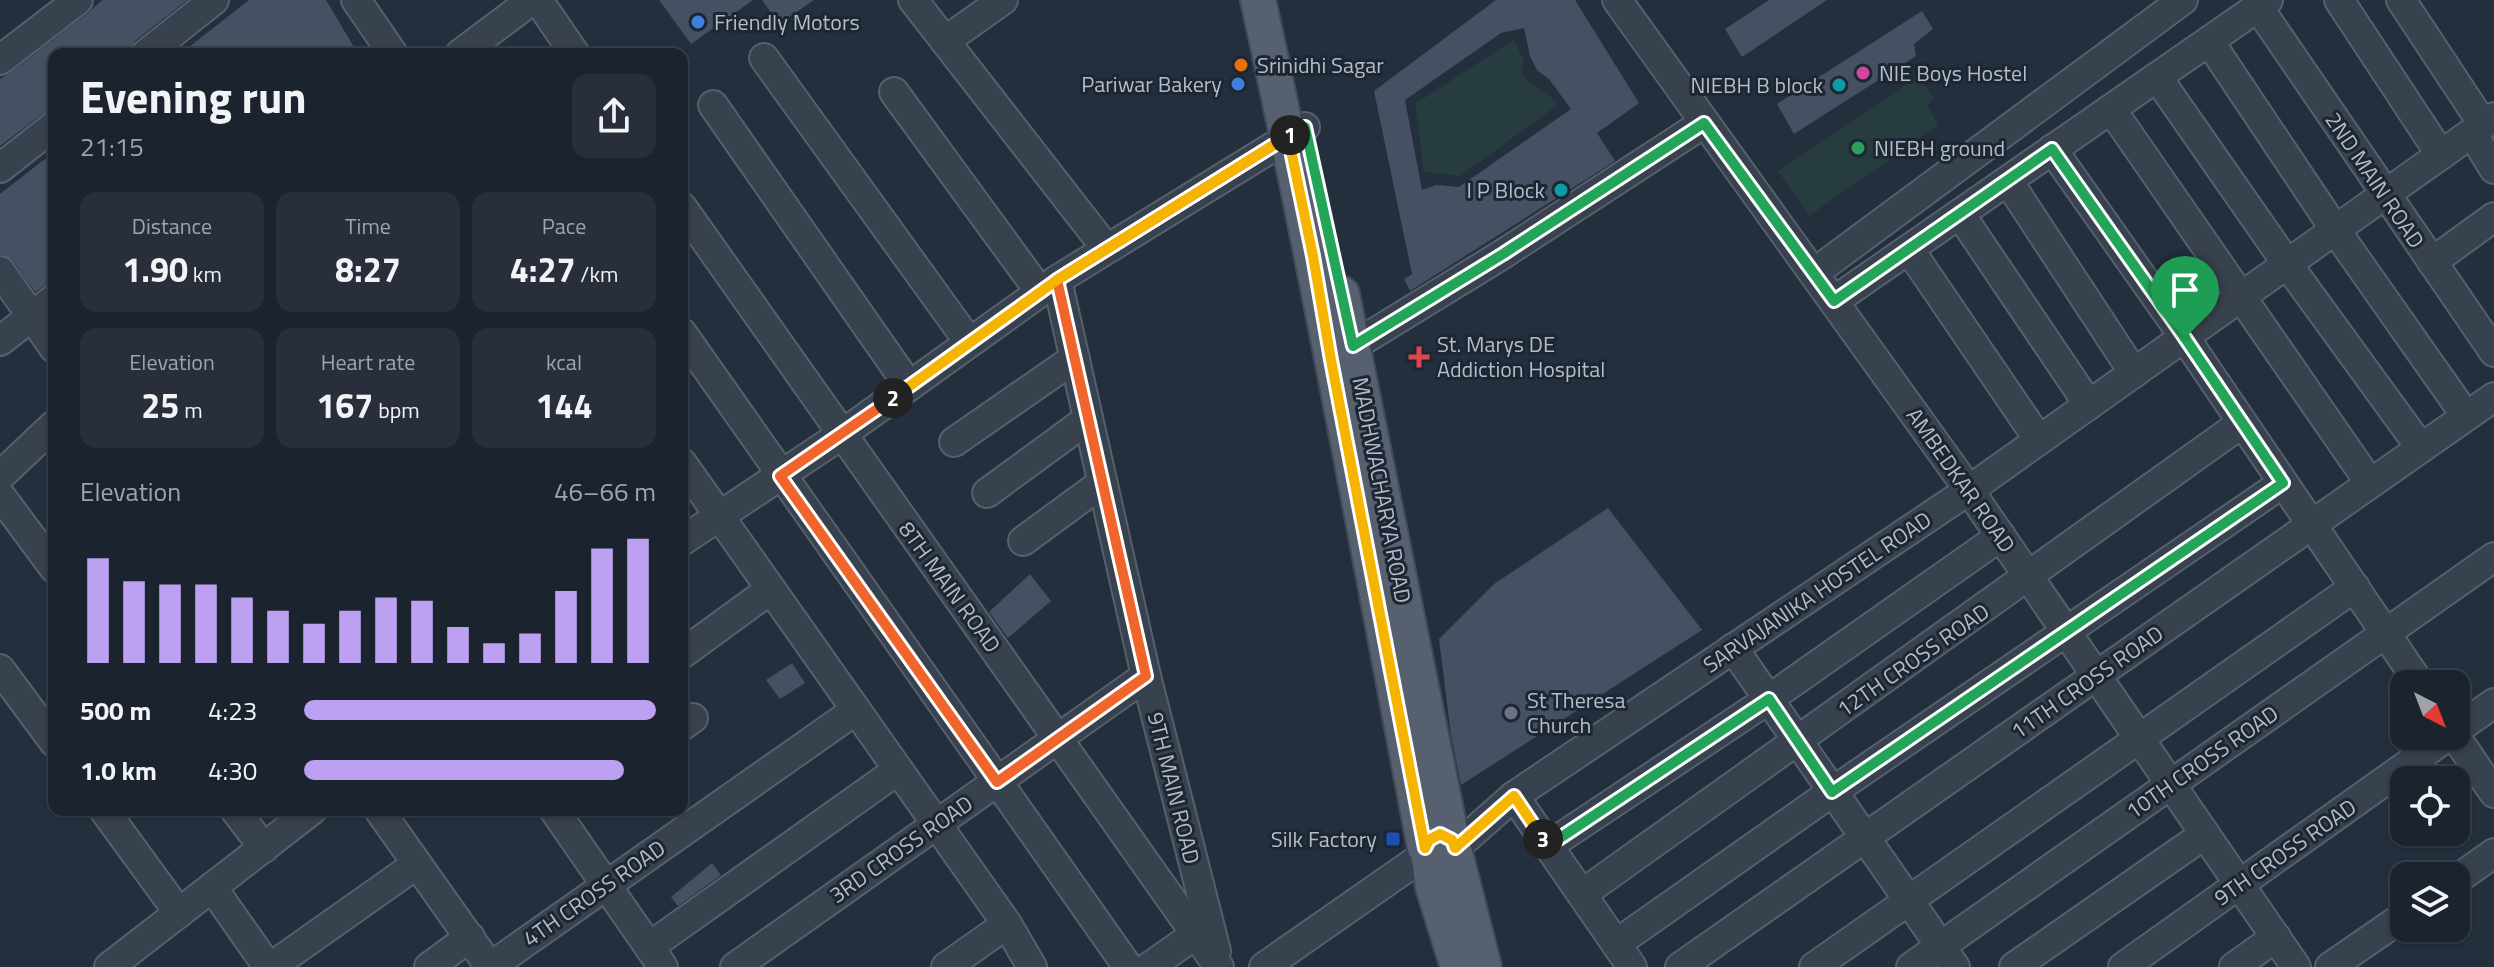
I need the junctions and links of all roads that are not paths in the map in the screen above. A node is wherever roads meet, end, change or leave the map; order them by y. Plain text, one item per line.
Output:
1 (78, 0) edge
2 (214, 0) edge
3 (356, 0) edge
4 (535, 0) edge
5 (913, 0) edge
6 (1003, 0) edge
7 (1258, 0) edge
8 (1278, 0) edge
9 (1617, 0) edge
10 (2183, 0) edge
11 (2339, 0) edge
12 (2401, 0) edge
13 (2263, 4) edge
14 (945, 41) junction
15 (2209, 41) junction
16 (154, 48) edge
17 (382, 48) edge
18 (476, 48) edge
19 (571, 48) edge
20 (764, 58) dead end
21 (0, 60) edge
22 (2157, 77) junction
23 (894, 92) dead end
24 (713, 105) dead end
25 (2111, 109) junction
26 (1704, 123) junction
27 (2483, 125) edge
28 (48, 131) edge
29 (1297, 132) junction
30 (2052, 149) junction
31 (2441, 155) junction
32 (0, 168) edge
33 (2494, 169) edge
34 (2008, 181) junction
35 (2386, 196) junction
36 (1960, 214) junction
37 (688, 216) edge
38 (2494, 217) edge
39 (2336, 231) junction
40 (1106, 248) junction
41 (1909, 249) junction
42 (2432, 262) junction
43 (2288, 265) junction
44 (0, 271) edge
45 (1814, 273) junction
46 (1048, 286) junction
47 (2242, 297) junction
48 (1834, 301) junction
49 (48, 304) edge
50 (32, 316) junction
51 (2185, 338) junction
52 (48, 339) edge
53 (0, 341) edge
54 (688, 342) edge
55 (969, 342) junction
56 (2494, 352) edge
57 (1342, 353) junction
58 (1075, 358) junction
59 (2134, 373) junction
60 (909, 386) junction
61 (2494, 397) edge
62 (2089, 405) junction
63 (2466, 416) junction
64 (1088, 419) junction
65 (2242, 423) junction
66 (48, 431) edge
67 (841, 435) junction
68 (2039, 440) junction
69 (954, 442) dead end
70 (2421, 448) junction
71 (688, 472) edge
72 (0, 476) edge
73 (780, 476) junction
74 (1102, 483) junction
75 (2283, 483) junction
76 (2370, 483) junction
77 (1969, 490) junction
78 (987, 493) dead end
79 (0, 495) edge
80 (719, 516) junction
81 (2311, 524) junction
82 (2001, 536) junction
83 (688, 537) edge
84 (1023, 541) dead end
85 (2494, 557) edge
86 (48, 560) edge
87 (2029, 577) junction
88 (2355, 587) junction
89 (771, 589) junction
90 (2065, 630) junction
91 (2386, 633) junction
92 (1733, 648) junction
93 (688, 650) edge
94 (0, 669) edge
95 (2411, 670) edge
96 (2096, 675) junction
97 (1146, 676) junction
98 (1769, 699) junction
99 (2494, 703) edge
100 (856, 710) junction
101 (2470, 722) edge
102 (48, 727) edge
103 (2139, 737) junction
104 (1058, 738) junction
105 (1798, 741) junction
106 (2428, 750) edge
107 (2467, 750) edge
108 (898, 770) junction
109 (997, 782) junction
110 (2171, 784) junction
111 (1832, 792) junction
112 (2494, 793) edge
113 (1514, 796) junction
114 (108, 816) edge
115 (240, 816) edge
116 (304, 816) edge
117 (383, 816) edge
118 (562, 816) edge
119 (937, 825) junction
120 (2205, 834) junction
121 (1865, 838) junction
122 (1548, 846) junction
123 (264, 848) junction
124 (1440, 850) junction
125 (2494, 853) edge
126 (417, 864) junction
127 (2470, 870) edge
128 (2239, 884) junction
129 (606, 885) junction
130 (212, 887) junction
131 (1582, 894) junction
132 (1909, 898) junction
133 (179, 913) junction
134 (1007, 924) junction
135 (2390, 926) edge
136 (1196, 934) junction
137 (470, 937) junction
138 (2276, 937) junction
139 (1624, 956) edge
140 (656, 957) edge
141 (1948, 957) edge
142 (109, 967) edge
143 (269, 967) edge
144 (429, 967) edge
145 (490, 967) edge
146 (735, 967) edge
147 (946, 967) edge
148 (1032, 967) edge
149 (1128, 967) edge
150 (1149, 967) edge
151 (1220, 967) edge
152 (1264, 967) edge
153 (1458, 967) edge
154 (1484, 967) edge
155 (1680, 967) edge
156 (1814, 967) edge
157 (1911, 967) edge
158 (2014, 967) edge
159 (2123, 967) edge
160 (2234, 967) edge
161 (2296, 967) edge
162 (2330, 967) edge

1 - 21 street
2 - 16 street
3 - 17 street
4 - 18 street
4 - 19 street
5 - 14 street
6 - 14 street
7 - 29 main road
8 - 29 main road
9 - 26 street, AMBEDKAR ROAD
10 - 45 street
11 - 31 street
12 - 27 street
13 - 15 street
13 - 35 street, 2ND MAIN ROAD
14 - 40 street
15 - 22 street
15 - 39 street
20 - 55 street
22 - 25 street
22 - 43 street
23 - 46 street
24 - 60 street
25 - 30 street
25 - 47 street
26 - 45 street, AMBEDKAR ROAD
26 - 57 street
27 - 31 street, SARVAJANIKA HOSTEL ROAD
27 - 33 street
28 - 32 street
29 - 40 street
29 - 57 main road
30 - 34 street
30 - 51 street
31 - 35 street, SARVAJANIKA HOSTEL ROAD
34 - 36 street
34 - 59 street
35 - 39 street, SARVAJANIKA HOSTEL ROAD
35 - 42 street, 2ND MAIN ROAD
36 - 41 street
36 - 62 street
37 - 67 street, 8TH MAIN ROAD
38 - 42 street
39 - 43 street, SARVAJANIKA HOSTEL ROAD
39 - 63 street
40 - 46 street
41 - 48 street
41 - 68 street
42 - 56 street, 2ND MAIN ROAD
43 - 47 street, SARVAJANIKA HOSTEL ROAD
43 - 70 street
44 - 50 street
45 - 48 street, AMBEDKAR ROAD
46 - 55 street
46 - 58 street, 9TH MAIN ROAD
47 - 51 street, SARVAJANIKA HOSTEL ROAD
47 - 76 street
48 - 77 street, AMBEDKAR ROAD
49 - 50 street
50 - 52 street
50 - 53 street
51 - 59 street, SARVAJANIKA HOSTEL ROAD
51 - 65 street
54 - 73 street
55 - 60 street
57 - 124 main road
58 - 64 street, 9TH MAIN ROAD
58 - 69 street
59 - 62 street, SARVAJANIKA HOSTEL ROAD
60 - 67 street
61 - 63 street, 11TH CROSS ROAD
62 - 68 street, SARVAJANIKA HOSTEL ROAD
63 - 70 street, 11TH CROSS ROAD
64 - 74 street, 9TH MAIN ROAD
64 - 78 street
65 - 75 street
65 - 87 street, 12TH CROSS ROAD
66 - 72 street
67 - 73 street
67 - 104 street, 8TH MAIN ROAD
68 - 77 street, SARVAJANIKA HOSTEL ROAD
70 - 76 street, 11TH CROSS ROAD
71 - 80 street
73 - 80 street
73 - 109 street
74 - 84 street
74 - 97 street, 9TH MAIN ROAD
75 - 81 street
75 - 90 street
76 - 81 street, 11TH CROSS ROAD
77 - 82 street, AMBEDKAR ROAD
77 - 92 street, SARVAJANIKA HOSTEL ROAD
79 - 86 street
80 - 83 street
80 - 89 street
81 - 88 street
81 - 96 street, 11TH CROSS ROAD
82 - 87 street, AMBEDKAR ROAD
82 - 98 street
85 - 91 street, 10TH CROSS ROAD
87 - 90 street, AMBEDKAR ROAD
87 - 105 street, 12TH CROSS ROAD
88 - 91 street
88 - 103 street
89 - 93 street
89 - 100 street
90 - 96 street, AMBEDKAR ROAD
90 - 111 street
91 - 95 street
91 - 110 street, 10TH CROSS ROAD
92 - 98 street
92 - 113 street, SARVAJANIKA HOSTEL ROAD
94 - 102 street
96 - 103 street, AMBEDKAR ROAD
96 - 121 street, 11TH CROSS ROAD
97 - 104 street, 3RD CROSS ROAD
97 - 151 street, 9TH MAIN ROAD
98 - 105 street
98 - 122 street
99 - 101 street
100 - 108 street
100 - 129 street, 4TH CROSS ROAD
103 - 110 street, AMBEDKAR ROAD
103 - 132 street
104 - 109 street, 3RD CROSS ROAD
104 - 136 street, 8TH MAIN ROAD
105 - 111 street
105 - 131 street, 12TH CROSS ROAD
106 - 128 street, 9TH CROSS ROAD
107 - 112 street
108 - 119 street
108 - 140 street
109 - 119 street, 3RD CROSS ROAD
109 - 149 street
110 - 120 street, AMBEDKAR ROAD
110 - 141 street, 10TH CROSS ROAD
111 - 121 street
111 - 139 street
113 - 122 street
113 - 124 street, SARVAJANIKA HOSTEL ROAD
114 - 133 street
115 - 123 street
116 - 123 street
117 - 126 street
118 - 129 street
119 - 134 street
119 - 146 street, 3RD CROSS ROAD
120 - 128 street, AMBEDKAR ROAD
120 - 158 street
121 - 132 street
121 - 155 street, 11TH CROSS ROAD
122 - 131 street
123 - 130 street
124 - 152 street, SARVAJANIKA HOSTEL ROAD
124 - 153 main road
124 - 154 main road
125 - 127 street
126 - 137 street
126 - 143 street
128 - 138 street, AMBEDKAR ROAD
128 - 159 street, 9TH CROSS ROAD
129 - 140 street
129 - 145 street, 4TH CROSS ROAD
130 - 133 street
130 - 143 street
131 - 139 street
132 - 141 street
132 - 156 street
133 - 142 street
134 - 147 street
134 - 148 street
135 - 162 street
136 - 150 street
136 - 151 street, 8TH MAIN ROAD
137 - 144 street
137 - 145 street
138 - 160 street
138 - 161 street, AMBEDKAR ROAD
141 - 157 street, 10TH CROSS ROAD

